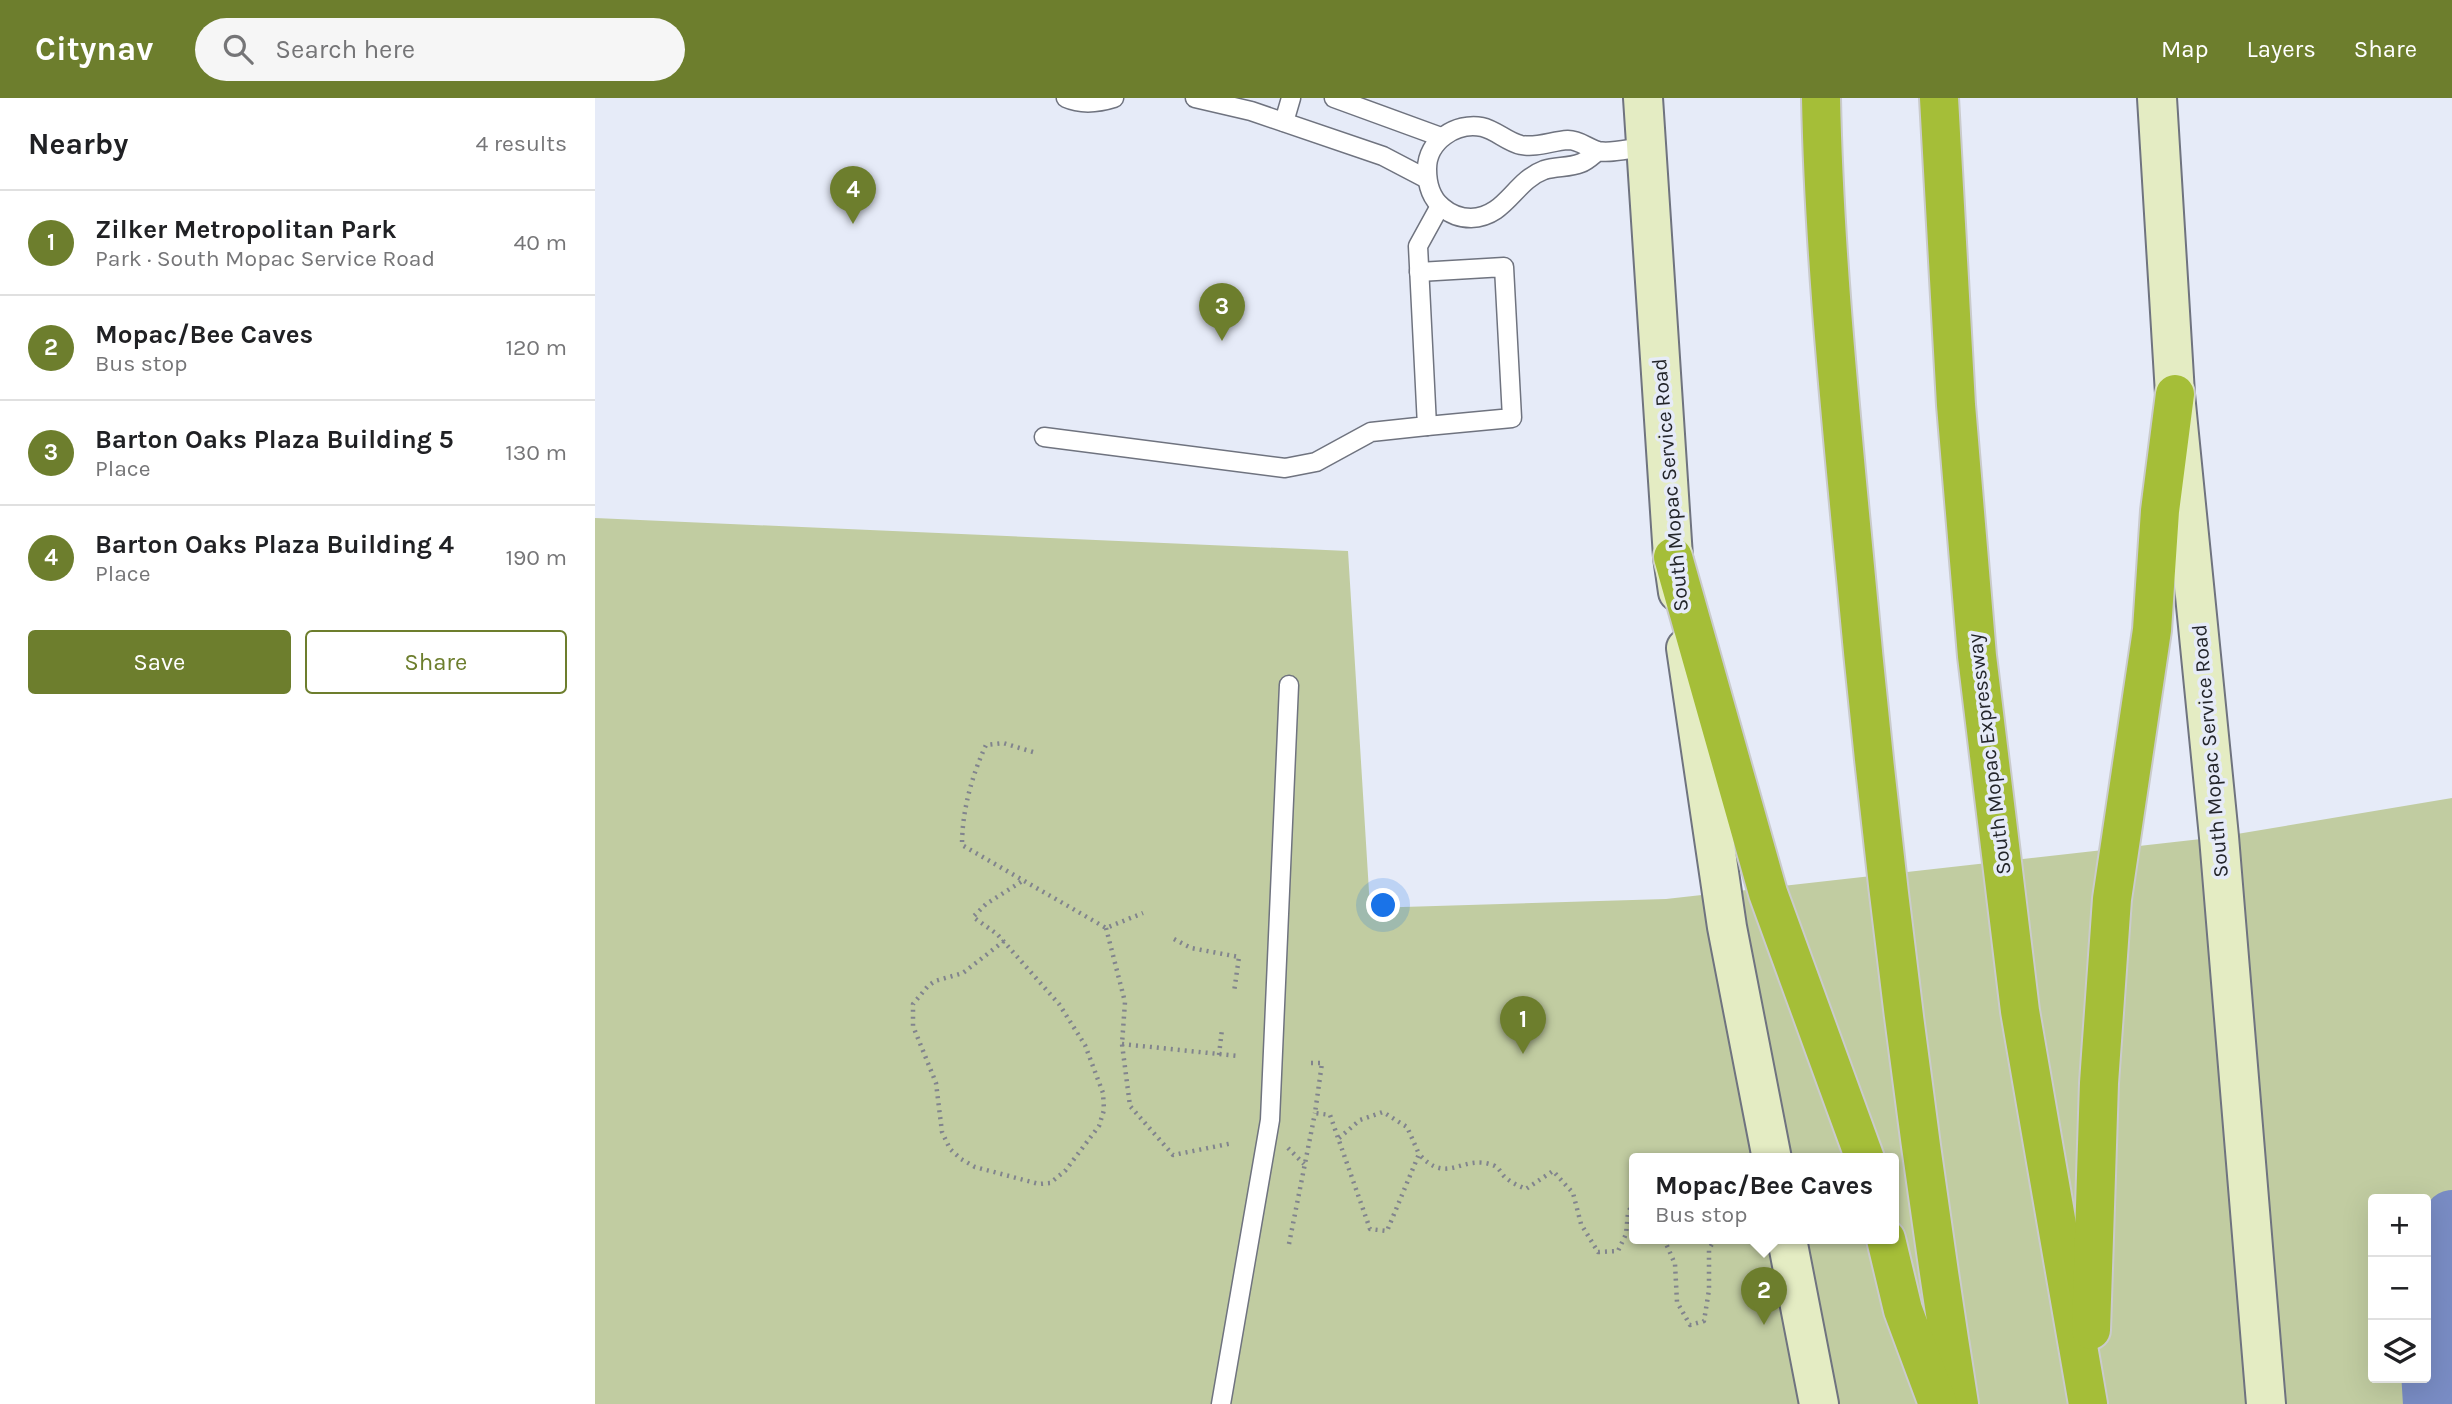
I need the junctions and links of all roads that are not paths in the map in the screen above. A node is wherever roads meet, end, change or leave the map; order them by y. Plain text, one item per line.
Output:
1 (1066, 98) edge
2 (1114, 98) edge
3 (1195, 98) edge
4 (1291, 98) edge
5 (1334, 98) edge
6 (1643, 98) edge
7 (1821, 98) edge
8 (1939, 98) edge
9 (2157, 98) edge
10 (1284, 122) junction
11 (1441, 137) junction
12 (1645, 147) junction
13 (1598, 151) junction
14 (1427, 179) junction
15 (1440, 206) junction
16 (1419, 272) junction
17 (2175, 394) junction
18 (1427, 426) junction
19 (1044, 437) dead end
20 (1672, 557) junction
21 (1289, 685) dead end
22 (1771, 1153) edge
23 (1863, 1153) edge
24 (1788, 1244) edge
25 (1887, 1244) edge
26 (2088, 1403) edge
27 (1221, 1404) edge
28 (1819, 1404) edge
29 (1938, 1404) edge
30 (1959, 1404) edge
31 (2266, 1404) edge

1 - 2 lane
3 - 10 lane
4 - 10 lane
5 - 11 lane
6 - 12 main road, South Mopac Service Road
7 - 30 highway
8 - 26 highway, South Mopac Expressway
9 - 17 main road, South Mopac Service Road
10 - 14 lane
11 - 13 lane
11 - 14 lane
12 - 13 lane
12 - 20 main road, South Mopac Service Road
13 - 15 lane
14 - 15 lane
15 - 16 lane
16 - 18 lane
16 - 18 lane
17 - 26 highway
17 - 31 main road, South Mopac Service Road
18 - 19 lane
20 - 22 main road, South Mopac Service Road
20 - 23 highway
21 - 27 lane
24 - 28 main road
25 - 29 highway

